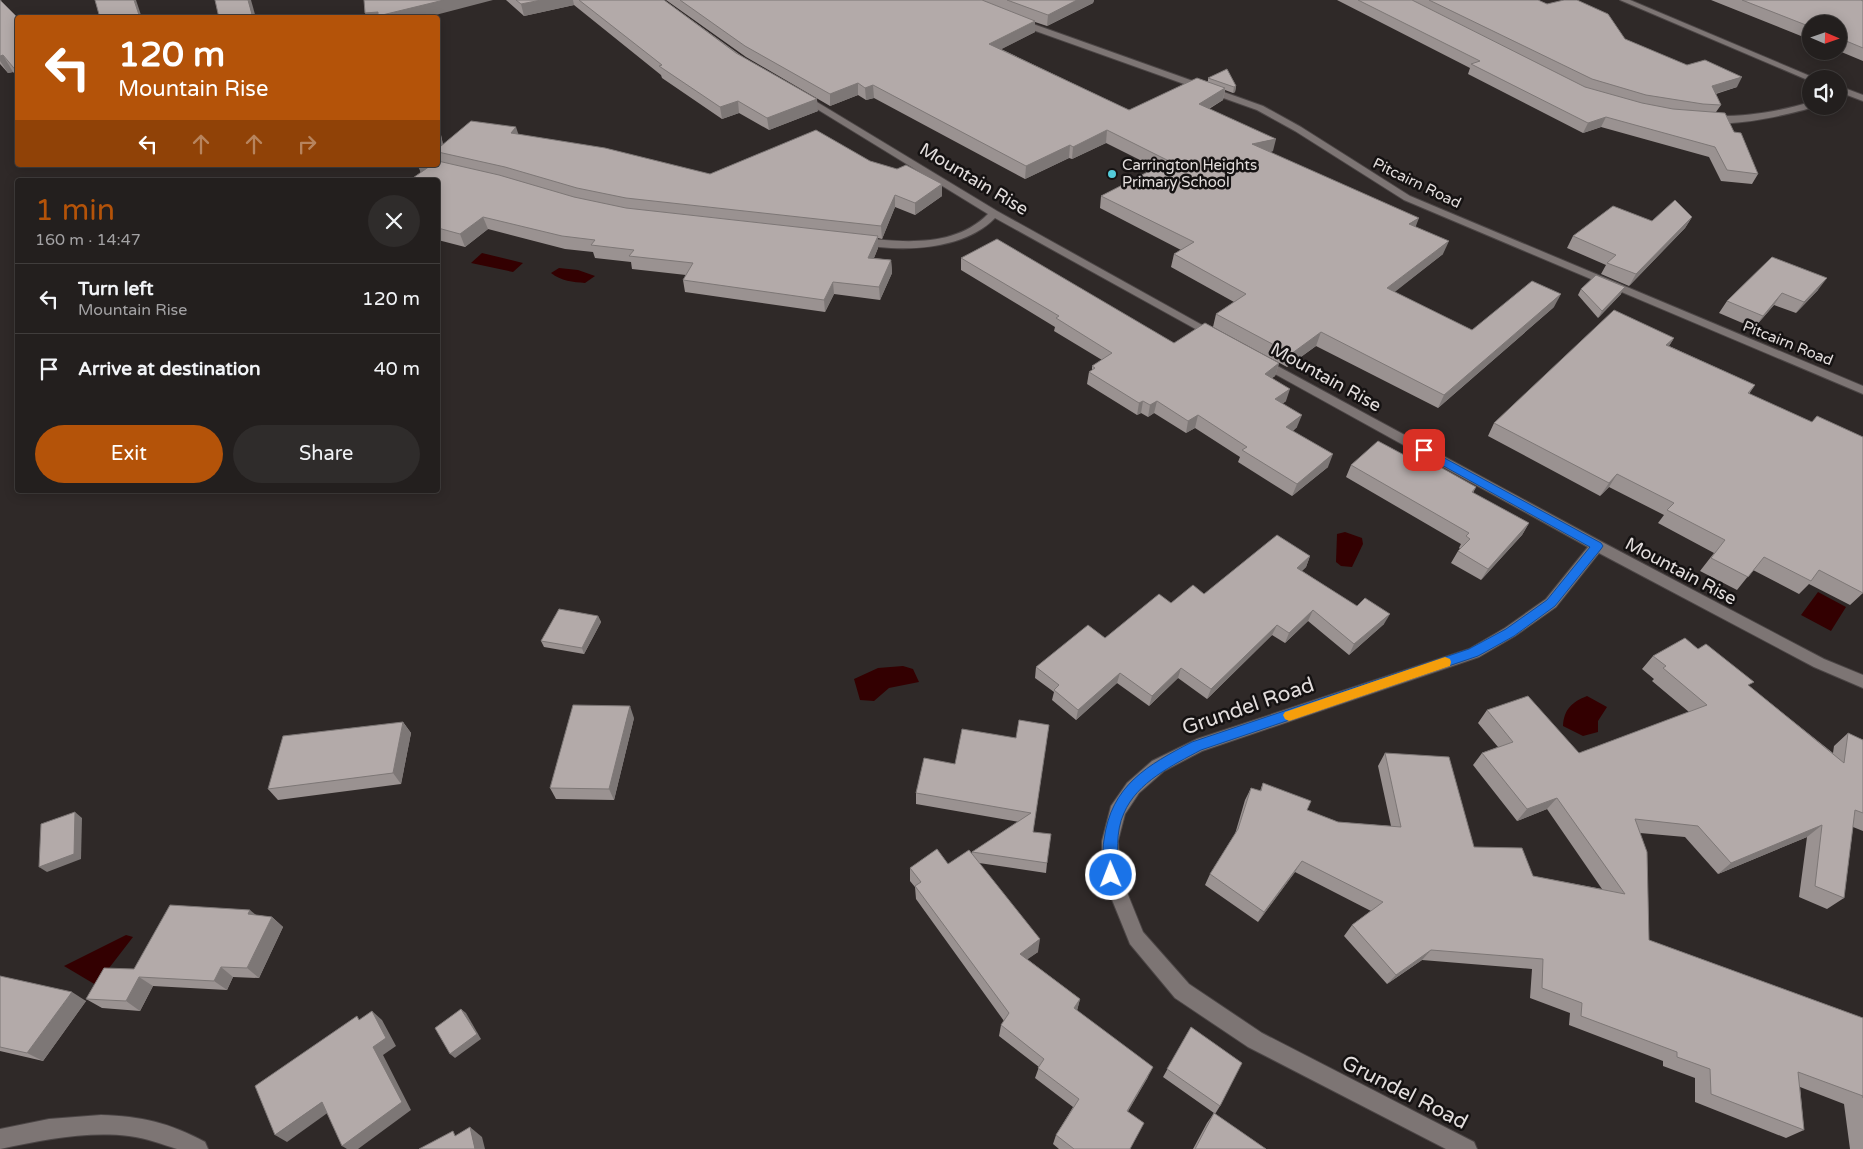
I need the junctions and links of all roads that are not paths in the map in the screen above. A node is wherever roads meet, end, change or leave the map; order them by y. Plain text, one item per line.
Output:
1 (1624, 0) edge
2 (1006, 17) edge
3 (1802, 74) edge
4 (792, 90) edge
5 (1847, 94) edge
6 (1863, 98) edge
7 (1802, 109) edge
8 (1701, 119) edge
9 (994, 213) junction
10 (846, 239) edge
11 (1225, 341) edge
12 (1250, 355) edge
13 (1863, 390) edge
14 (1598, 546) junction
15 (1863, 682) edge
16 (0, 1139) edge
17 (198, 1149) edge
18 (1467, 1149) edge

1 - 3 street
2 - 13 street, Pitcairn Road
4 - 9 street, Mountain Rise
5 - 6 street
7 - 8 street
9 - 10 street
9 - 11 street, Mountain Rise
12 - 14 street, Mountain Rise
14 - 15 street, Mountain Rise
14 - 18 street, Grundel Road
16 - 17 street

